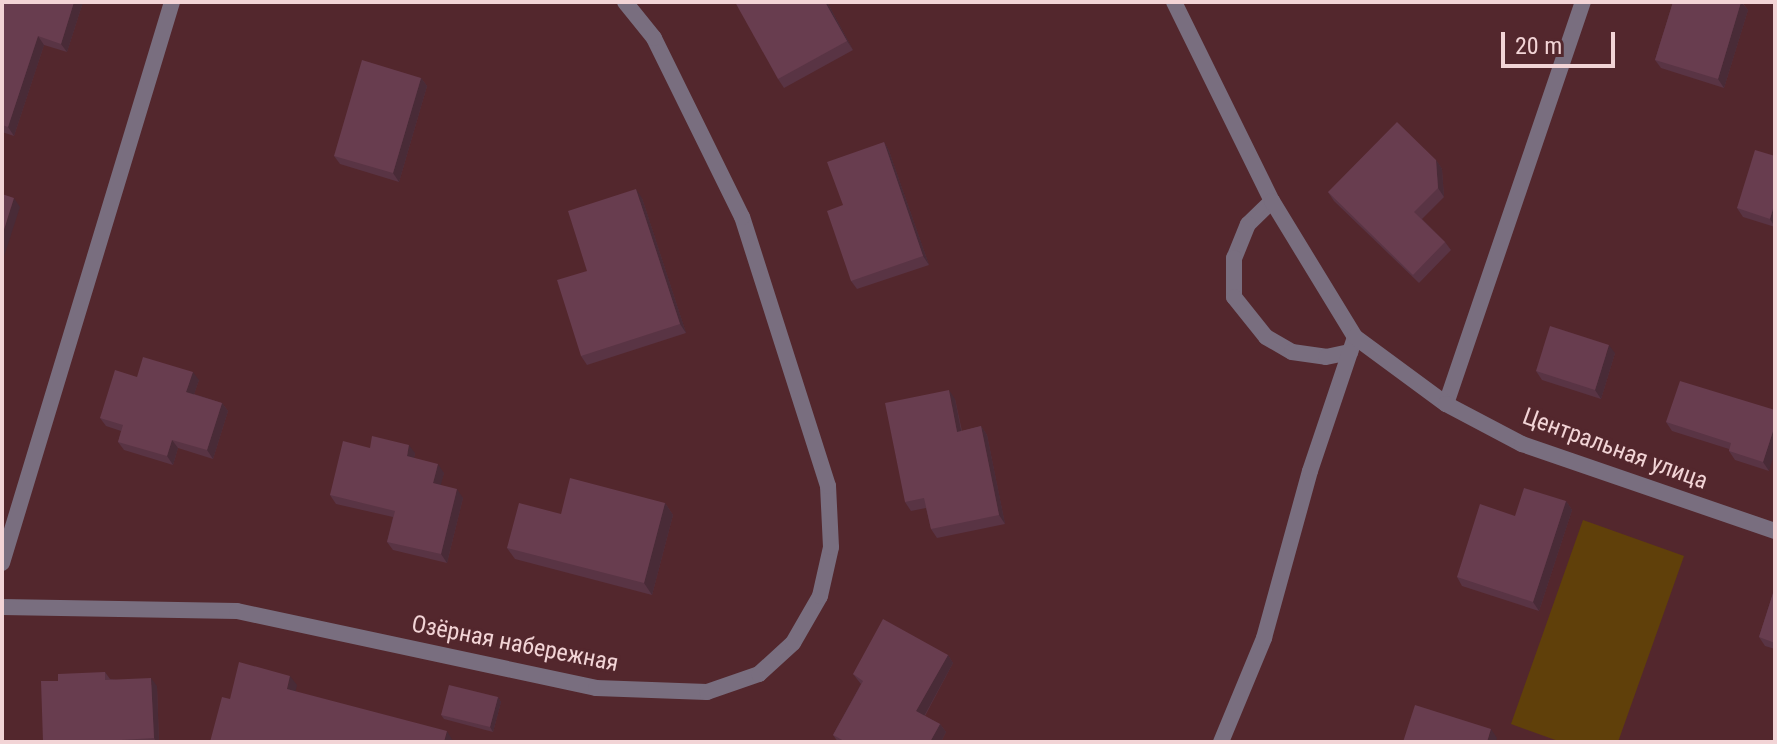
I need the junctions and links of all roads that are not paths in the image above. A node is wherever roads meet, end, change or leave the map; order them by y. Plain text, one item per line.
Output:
1 (172, 2) edge
2 (625, 2) edge
3 (1174, 2) edge
4 (1583, 2) edge
5 (1272, 201) junction
6 (1357, 345) junction
7 (1446, 404) junction
8 (1775, 531) edge
9 (2, 563) edge
10 (2, 607) edge
11 (1221, 742) edge

1 - 9 street
2 - 10 street, Озёрная набережная
3 - 5 street
4 - 7 street
5 - 6 street
5 - 6 street
6 - 7 street, Центральная улица
6 - 11 street
7 - 8 street, Центральная улица

